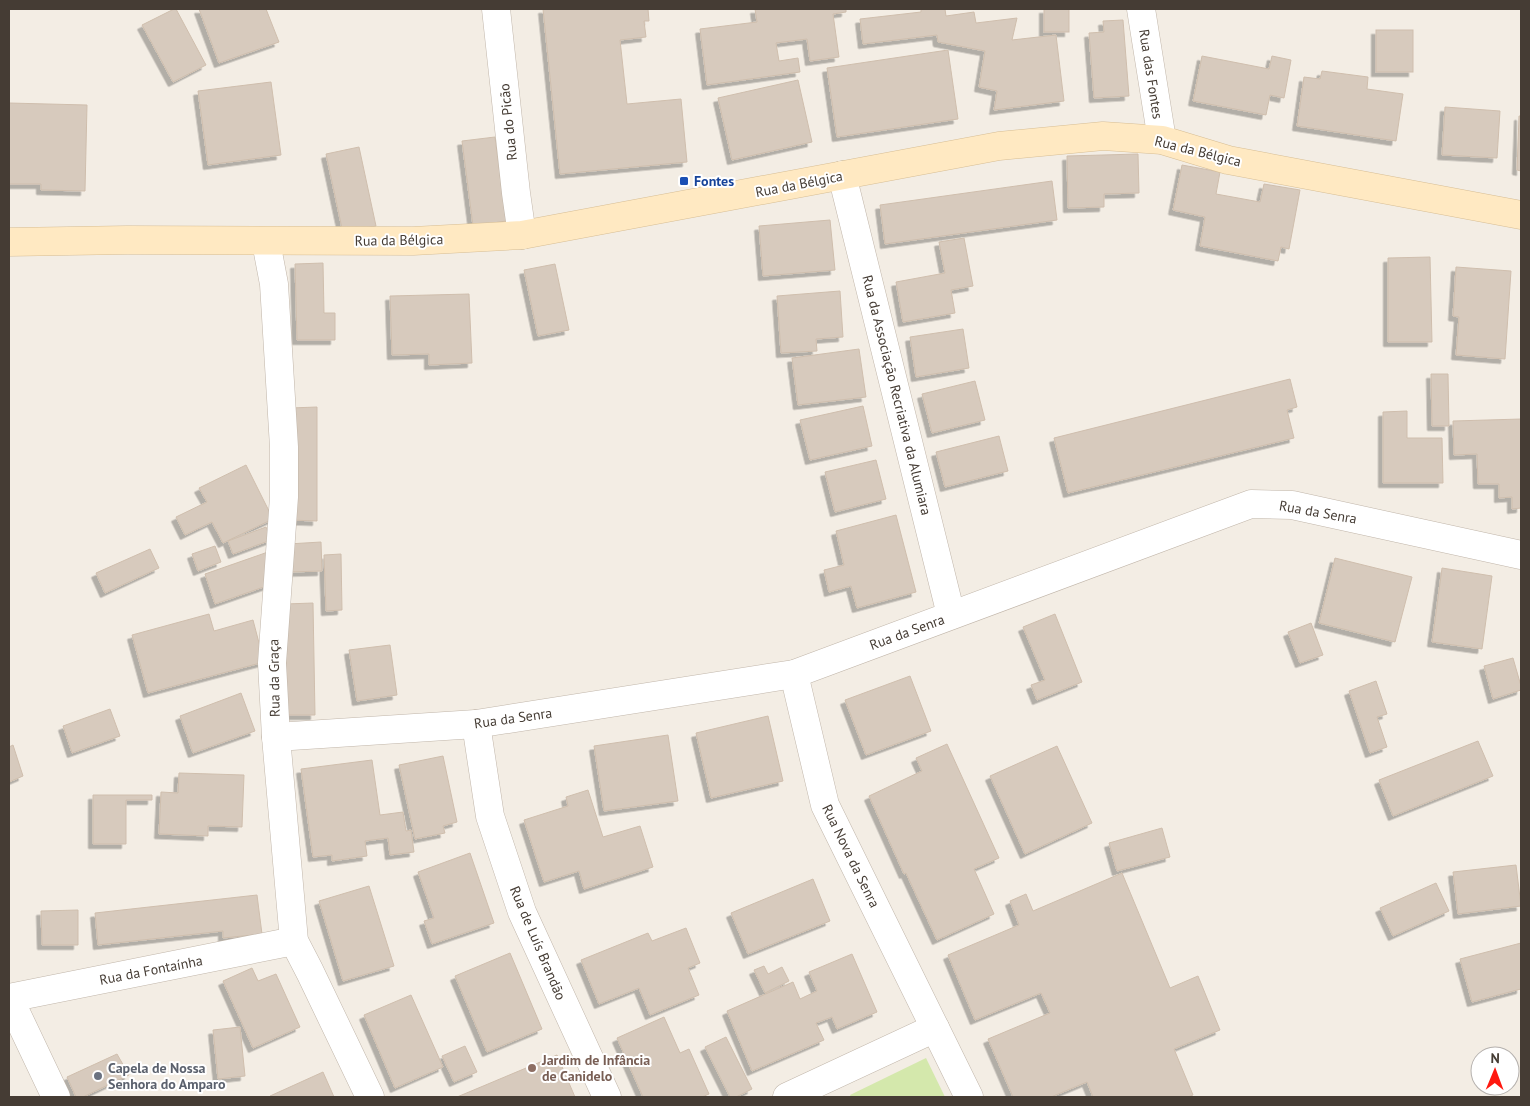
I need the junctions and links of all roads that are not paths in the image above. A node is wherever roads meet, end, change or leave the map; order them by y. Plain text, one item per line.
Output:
1 (496, 9) edge
2 (1141, 9) edge
3 (1162, 140) junction
4 (842, 175) junction
5 (1521, 215) edge
6 (522, 235) junction
7 (9, 242) edge
8 (266, 242) junction
9 (1521, 555) edge
10 (951, 616) junction
11 (794, 674) junction
12 (476, 724) junction
13 (276, 737) junction
14 (294, 941) junction
15 (9, 998) edge
16 (935, 1028) junction
17 (821, 1090) edge
18 (56, 1097) edge
19 (370, 1097) edge
20 (607, 1097) edge
21 (787, 1097) edge
22 (969, 1097) edge

1 - 6 street, Rua do Picão
2 - 3 street, Rua das Fontes
3 - 4 main road, Rua da Bélgica
3 - 5 main road, Rua da Bélgica
4 - 6 main road, Rua da Bélgica
4 - 10 street, Rua da Associação Recriativa da Alumiara
6 - 8 main road, Rua da Bélgica
7 - 8 main road, Rua da Bélgica
8 - 13 street, Rua da Graça
9 - 10 street, Rua da Senra
10 - 11 street, Rua da Senra
11 - 12 street, Rua da Senra
11 - 16 street, Rua Nova da Senra
12 - 13 street, Rua da Senra
12 - 20 street, Rua de Luís Brandão
13 - 14 street, Rua da Graça
14 - 15 street, Rua da Fontaínha
14 - 19 street, Rua da Graça
15 - 18 street
16 - 17 street
16 - 22 street, Rua Nova da Senra
17 - 21 street

